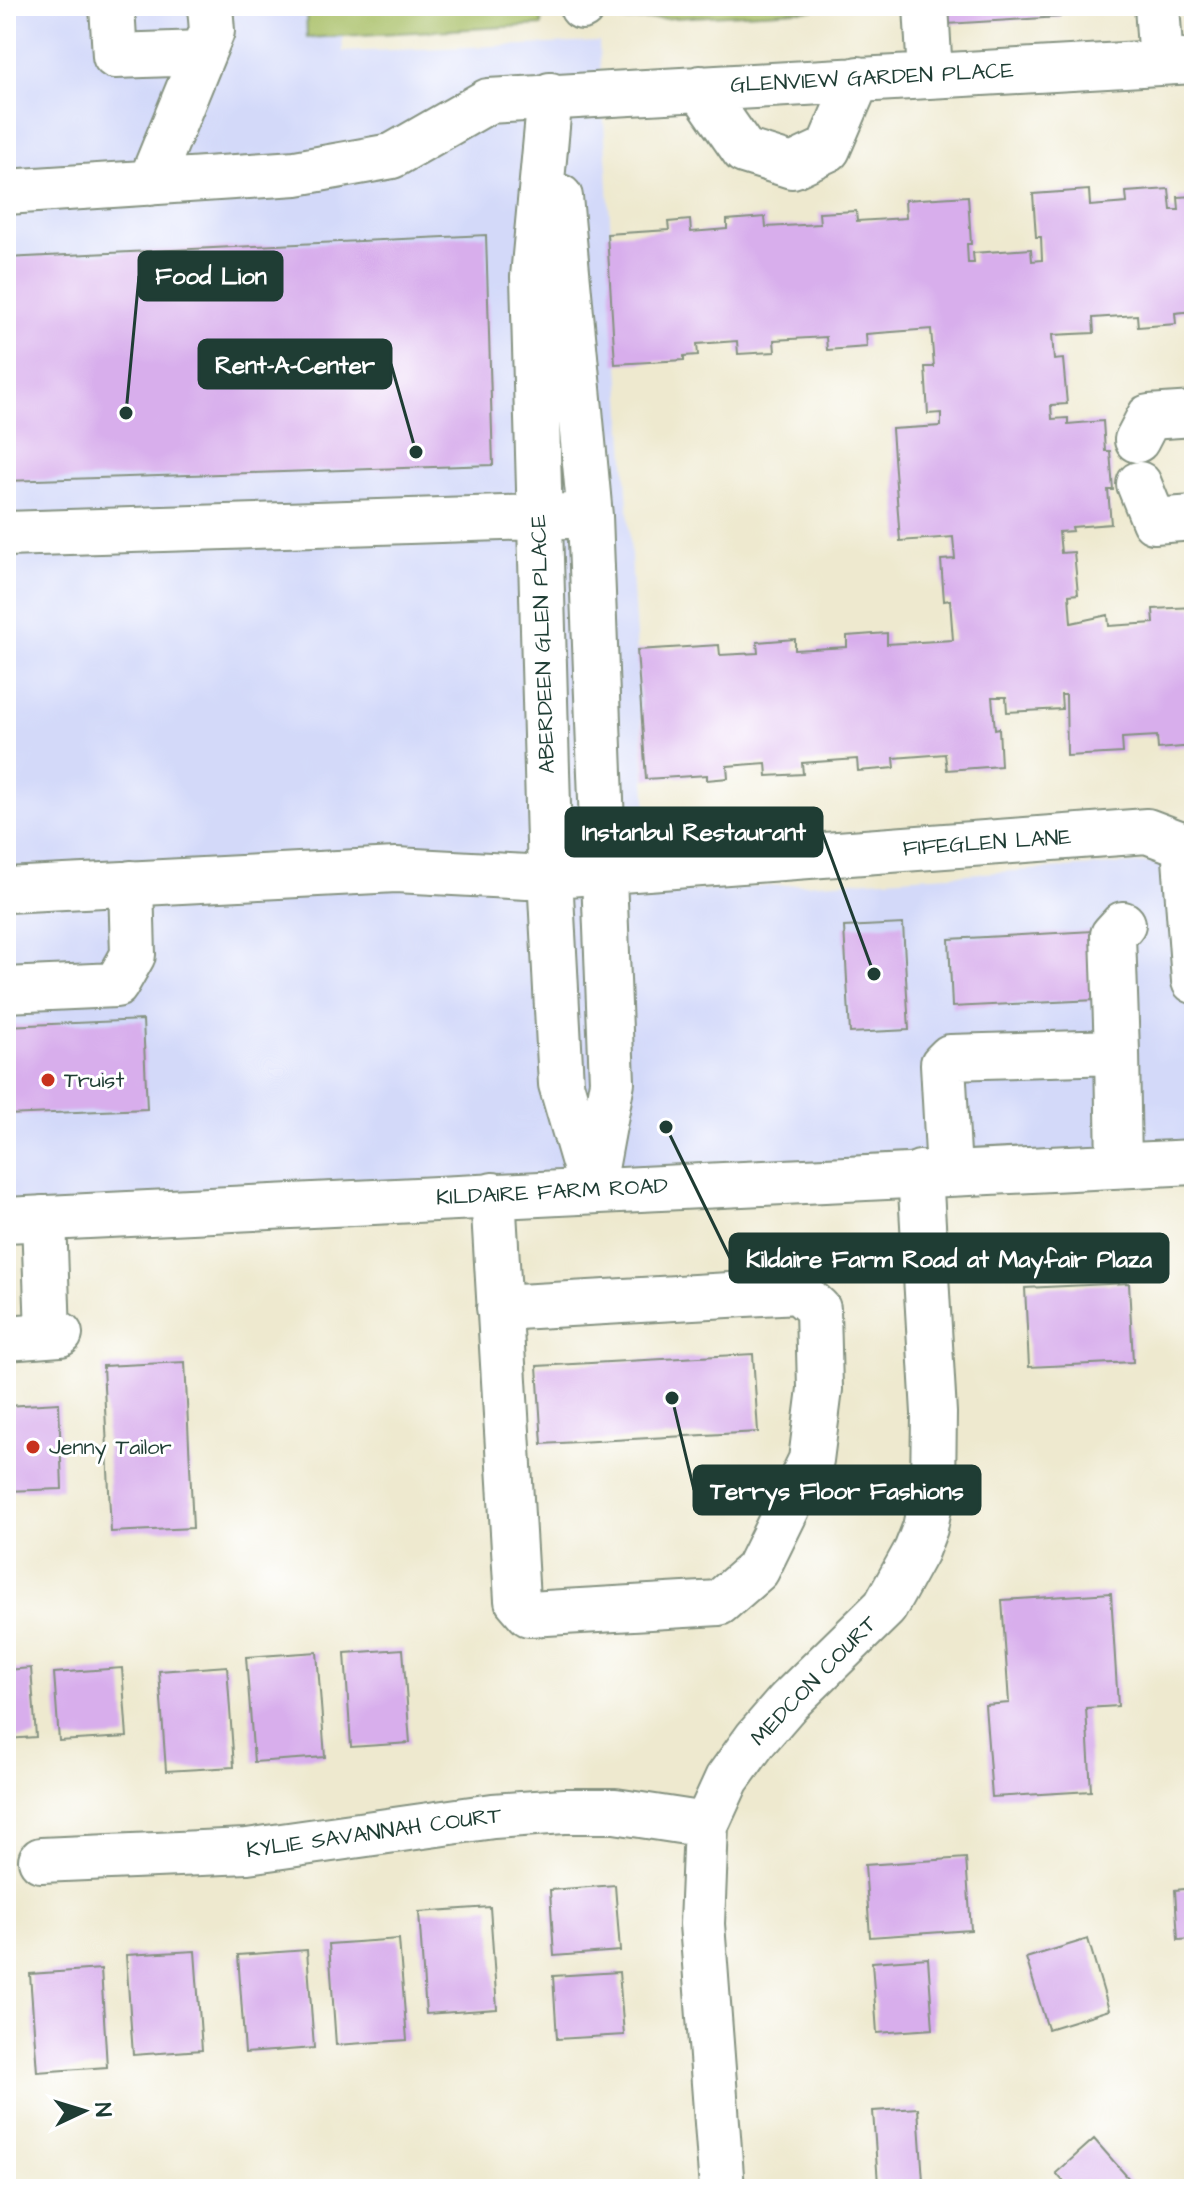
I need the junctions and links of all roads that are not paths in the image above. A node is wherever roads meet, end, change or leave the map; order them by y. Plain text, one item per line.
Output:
1 (112, 6) edge
2 (210, 6) edge
3 (926, 6) edge
4 (1157, 6) edge
5 (202, 53) junction
6 (1177, 62) edge
7 (930, 75) junction
8 (858, 79) junction
9 (700, 88) junction
10 (550, 95) junction
11 (150, 183) junction
12 (6, 192) edge
13 (1194, 414) edge
14 (1137, 440) dead end
15 (1139, 484) dead end
16 (590, 516) junction
17 (538, 517) junction
18 (1194, 518) edge
19 (6, 534) edge
20 (1189, 841) edge
21 (604, 871) junction
22 (550, 876) junction
23 (131, 883) junction
24 (6, 890) edge
25 (1192, 914) edge
26 (1118, 929) dead end
27 (1194, 981) edge
28 (6, 990) edge
29 (1117, 1052) junction
30 (1194, 1162) edge
31 (1119, 1165) junction
32 (934, 1172) junction
33 (592, 1190) junction
34 (493, 1195) junction
35 (25, 1219) edge
36 (499, 1308) junction
37 (38, 1335) edge
38 (706, 1825) junction
39 (41, 1860) dead end
40 (722, 2189) edge

1 - 5 street
2 - 5 street
3 - 7 street
4 - 6 street
5 - 11 street
6 - 7 street, GLENVIEW GARDEN PLACE
7 - 8 street, GLENVIEW GARDEN PLACE
8 - 9 street, GLENVIEW GARDEN PLACE
8 - 9 street
9 - 10 street, GLENVIEW GARDEN PLACE
10 - 11 street, GLENVIEW GARDEN PLACE
10 - 16 street
10 - 17 street, ABERDEEN GLEN PLACE
11 - 12 street, GLENVIEW GARDEN PLACE
13 - 14 street
15 - 18 street
16 - 17 street
16 - 21 street
17 - 19 street
17 - 22 street, ABERDEEN GLEN PLACE
20 - 21 street, FIFEGLEN LANE
20 - 25 street, FIFEGLEN LANE
21 - 22 street, FIFEGLEN LANE
21 - 33 street
22 - 23 street, FIFEGLEN LANE
22 - 33 street, ABERDEEN GLEN PLACE
23 - 24 street, FIFEGLEN LANE
23 - 28 street
25 - 27 street, FIFEGLEN LANE
26 - 29 street
29 - 31 street
29 - 32 street, MEDCON COURT
30 - 31 street, KILDAIRE FARM ROAD
31 - 32 street, KILDAIRE FARM ROAD
32 - 33 street, KILDAIRE FARM ROAD
32 - 38 street, MEDCON COURT
33 - 34 street, KILDAIRE FARM ROAD
34 - 35 street, KILDAIRE FARM ROAD
34 - 36 street
35 - 37 street
36 - 36 street
38 - 39 street, KYLIE SAVANNAH COURT
38 - 40 street, MEDCON COURT

